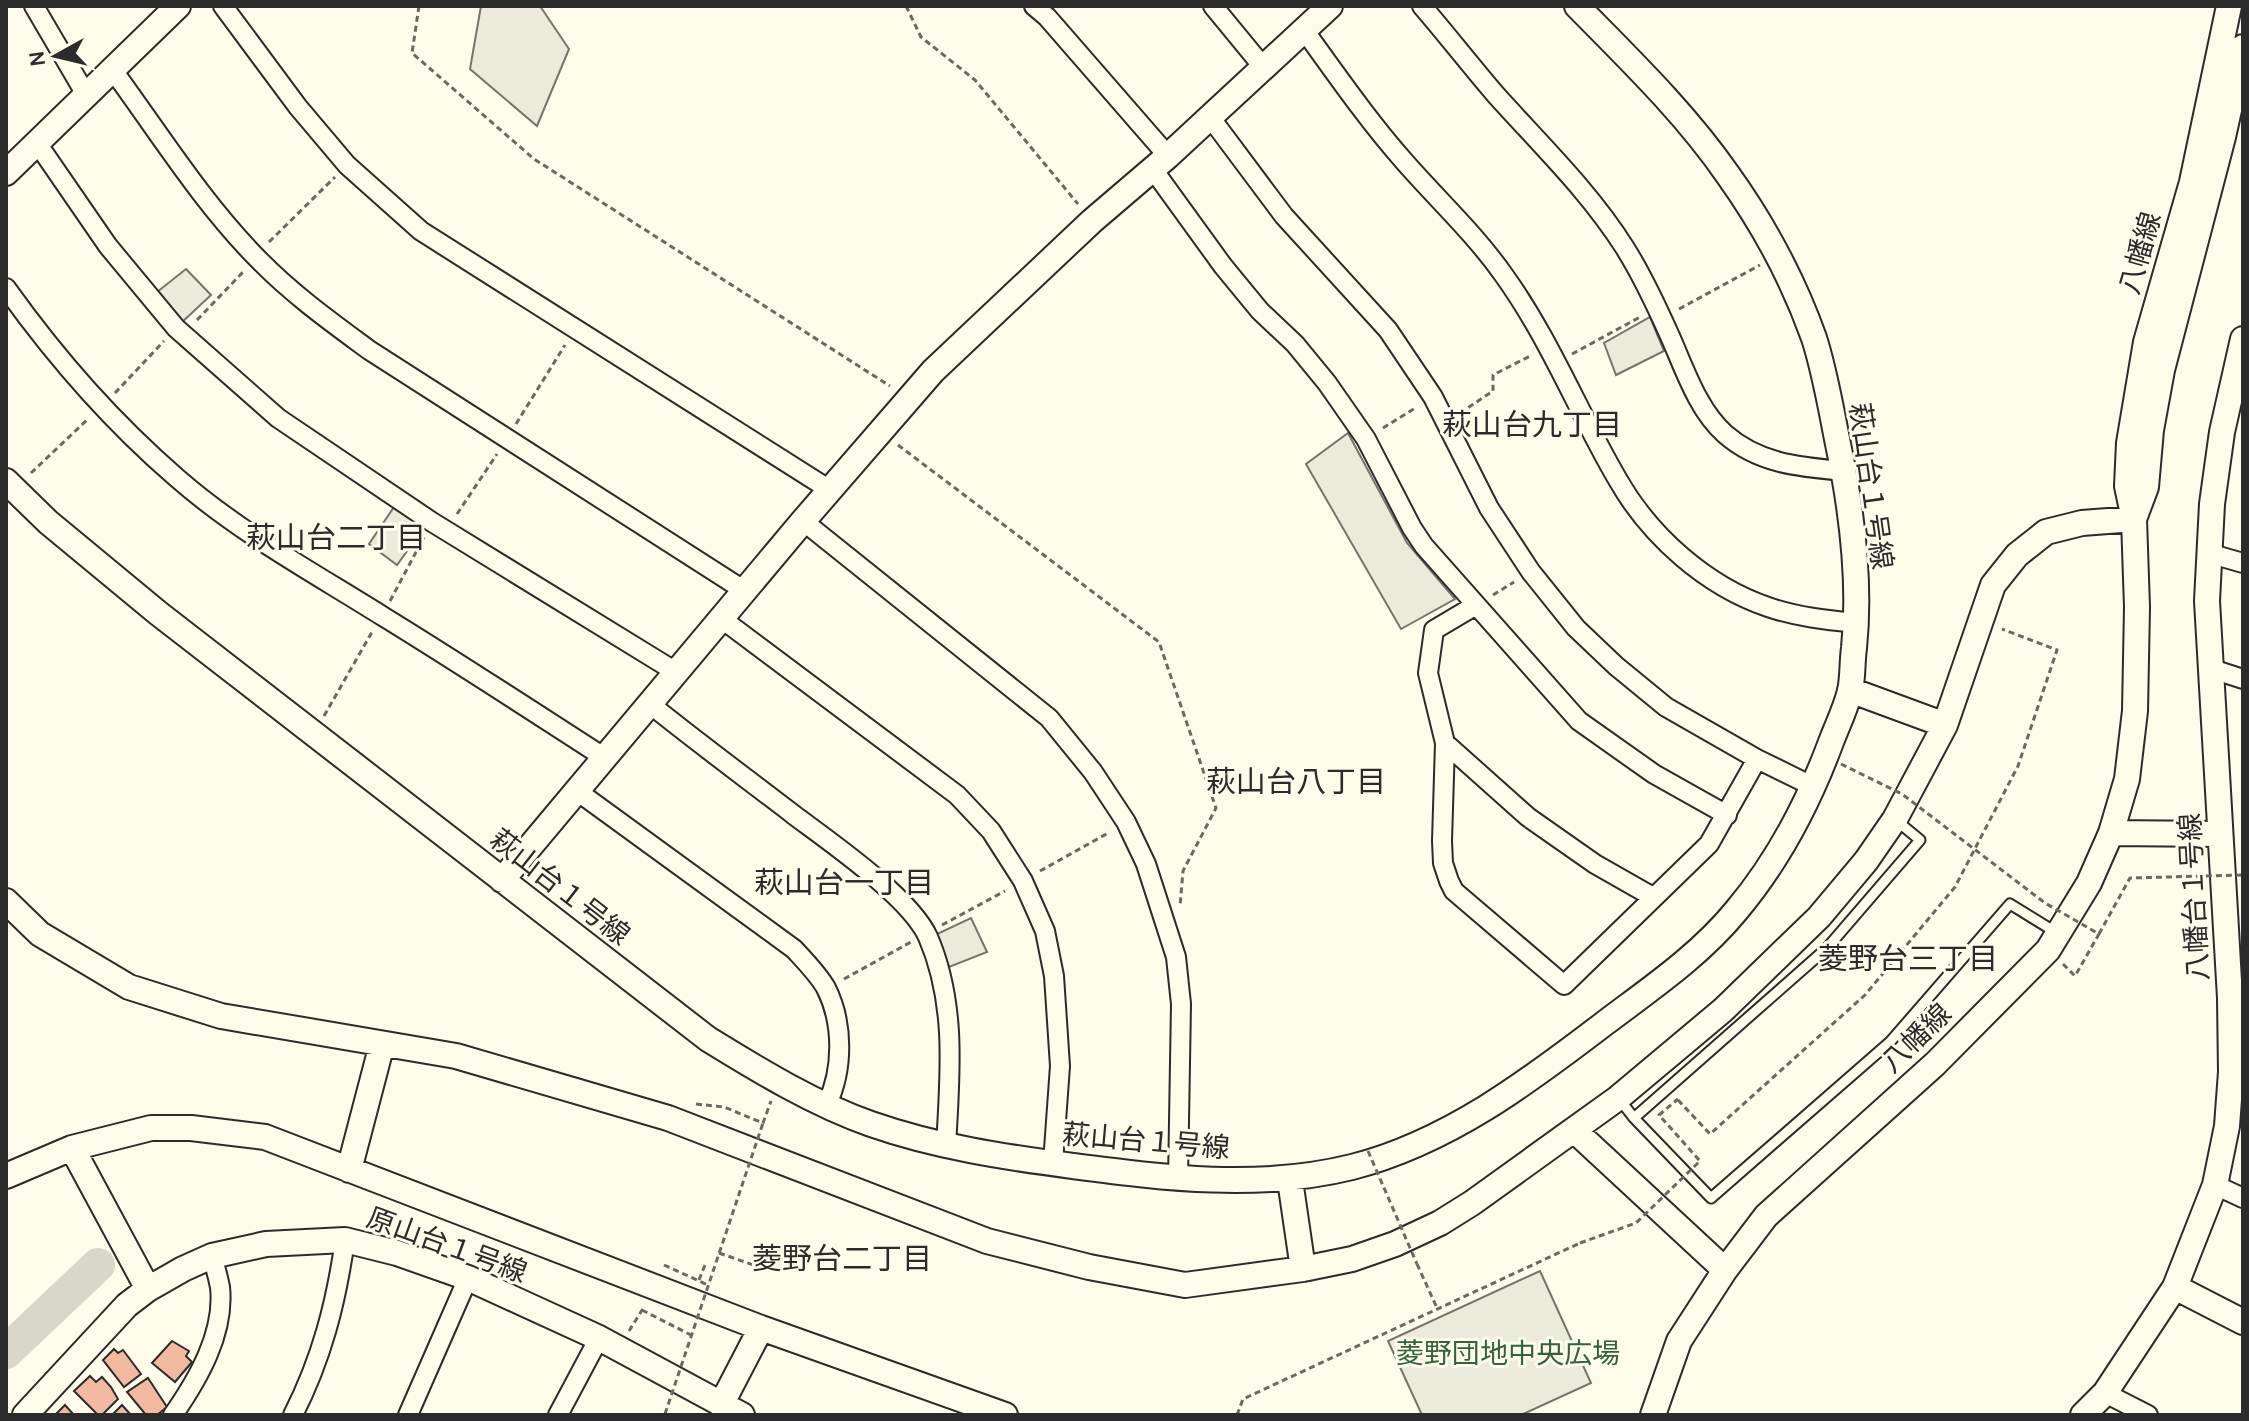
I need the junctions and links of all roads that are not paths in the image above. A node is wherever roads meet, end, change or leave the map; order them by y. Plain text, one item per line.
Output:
1 (34, 6) edge
2 (178, 6) edge
3 (223, 6) edge
4 (1034, 6) edge
5 (1213, 6) edge
6 (1330, 6) edge
7 (1422, 6) edge
8 (1577, 6) edge
9 (2229, 6) edge
10 (1304, 30) junction
11 (2243, 47) edge
12 (1264, 68) junction
13 (112, 69) junction
14 (85, 93) junction
15 (1210, 117) junction
16 (37, 143) junction
17 (1160, 162) junction
18 (6, 172) edge
19 (6, 288) edge
20 (2243, 339) edge
21 (2232, 435) edge
22 (1844, 471) junction
23 (6, 481) edge
24 (830, 490) junction
25 (2134, 519) junction
26 (803, 521) junction
27 (2208, 553) junction
28 (2243, 563) edge
29 (745, 591) junction
30 (1476, 605) junction
31 (722, 619) junction
32 (1857, 623) junction
33 (2209, 668) junction
34 (676, 672) junction
35 (2243, 679) edge
36 (1850, 690) junction
37 (650, 704) junction
38 (1945, 725) junction
39 (1445, 743) junction
40 (605, 758) junction
41 (1757, 759) junction
42 (1814, 787) junction
43 (577, 791) junction
44 (1727, 815) junction
45 (1895, 819) junction
46 (2111, 833) junction
47 (2219, 834) junction
48 (502, 880) junction
49 (1653, 897) junction
50 (6, 901) edge
51 (2054, 942) junction
52 (2235, 948) edge
53 (382, 1044) junction
54 (2237, 1074) edge
55 (1618, 1098) junction
56 (827, 1104) junction
57 (1634, 1118) junction
58 (1574, 1130) junction
59 (946, 1146) junction
60 (72, 1148) junction
61 (1053, 1163) junction
62 (349, 1170) junction
63 (6, 1176) edge
64 (1178, 1180) junction
65 (1290, 1180) junction
66 (2215, 1185) junction
67 (2243, 1198) edge
68 (345, 1240) junction
69 (212, 1256) junction
70 (1303, 1269) junction
71 (1725, 1270) junction
72 (468, 1278) junction
73 (2175, 1287) junction
74 (148, 1289) junction
75 (2243, 1322) edge
76 (761, 1328) junction
77 (608, 1343) junction
78 (2105, 1393) junction
79 (732, 1410) edge
80 (25, 1415) edge
81 (173, 1415) edge
82 (293, 1415) edge
83 (408, 1415) edge
84 (558, 1415) edge
85 (1005, 1415) edge
86 (1653, 1415) edge
87 (2083, 1415) edge
88 (2148, 1415) edge

1 - 14 street
2 - 13 street
3 - 24 street
4 - 17 street
5 - 12 street
6 - 10 street
7 - 22 street
8 - 22 street, 萩山台１号線
9 - 25 street, 八幡線
10 - 12 street
10 - 32 street
11 - 25 street, 八幡線
12 - 15 street
13 - 14 street
13 - 29 street
14 - 16 street
15 - 17 street
15 - 41 street
16 - 18 street
16 - 34 street
17 - 24 street
17 - 30 street
19 - 40 street
20 - 21 street, 八幡台１号線
21 - 27 street, 八幡台１号線
22 - 32 street, 萩山台１号線
23 - 48 street, 萩山台１号線
24 - 26 street
25 - 38 street
25 - 46 street, 八幡線
26 - 29 street
26 - 64 street
27 - 28 street
27 - 33 street, 八幡台１号線
29 - 31 street
30 - 39 street
30 - 44 street
31 - 34 street
31 - 61 street
32 - 36 street, 萩山台１号線
33 - 35 street
33 - 47 street, 八幡台１号線
34 - 37 street
36 - 38 street
36 - 42 street, 萩山台１号線
37 - 40 street
37 - 59 street
38 - 45 street
39 - 49 street
39 - 49 street
40 - 43 street
41 - 42 street
41 - 44 street
42 - 65 street, 萩山台１号線
43 - 48 street
43 - 56 street
44 - 49 street
45 - 55 street
45 - 57 lane
46 - 47 street
46 - 51 street, 八幡線
47 - 52 street, 八幡台１号線
48 - 56 street, 萩山台１号線
50 - 53 street
51 - 57 lane
51 - 71 street, 八幡線
52 - 54 street, 八幡台１号線
53 - 62 street
53 - 70 street
54 - 66 street, 八幡台１号線
55 - 57 lane
55 - 58 street
56 - 59 street, 萩山台１号線
58 - 70 street
58 - 71 street
59 - 61 street, 萩山台１号線
60 - 62 street
60 - 63 street
60 - 74 street
61 - 64 street, 萩山台１号線
62 - 76 street
64 - 65 street, 萩山台１号線
65 - 70 street
66 - 67 street
66 - 73 street, 八幡台１号線
68 - 69 street, 原山台１号線
68 - 72 street, 原山台１号線
68 - 82 street
69 - 74 street, 原山台１号線
69 - 81 street
71 - 86 street, 八幡線
72 - 77 street, 原山台１号線
72 - 83 street
73 - 75 street
73 - 78 street, 八幡台１号線
74 - 80 street, 原山台１号線
76 - 79 street
76 - 85 street
77 - 79 street, 原山台１号線
77 - 84 street
78 - 87 street, 八幡台１号線
78 - 88 street

